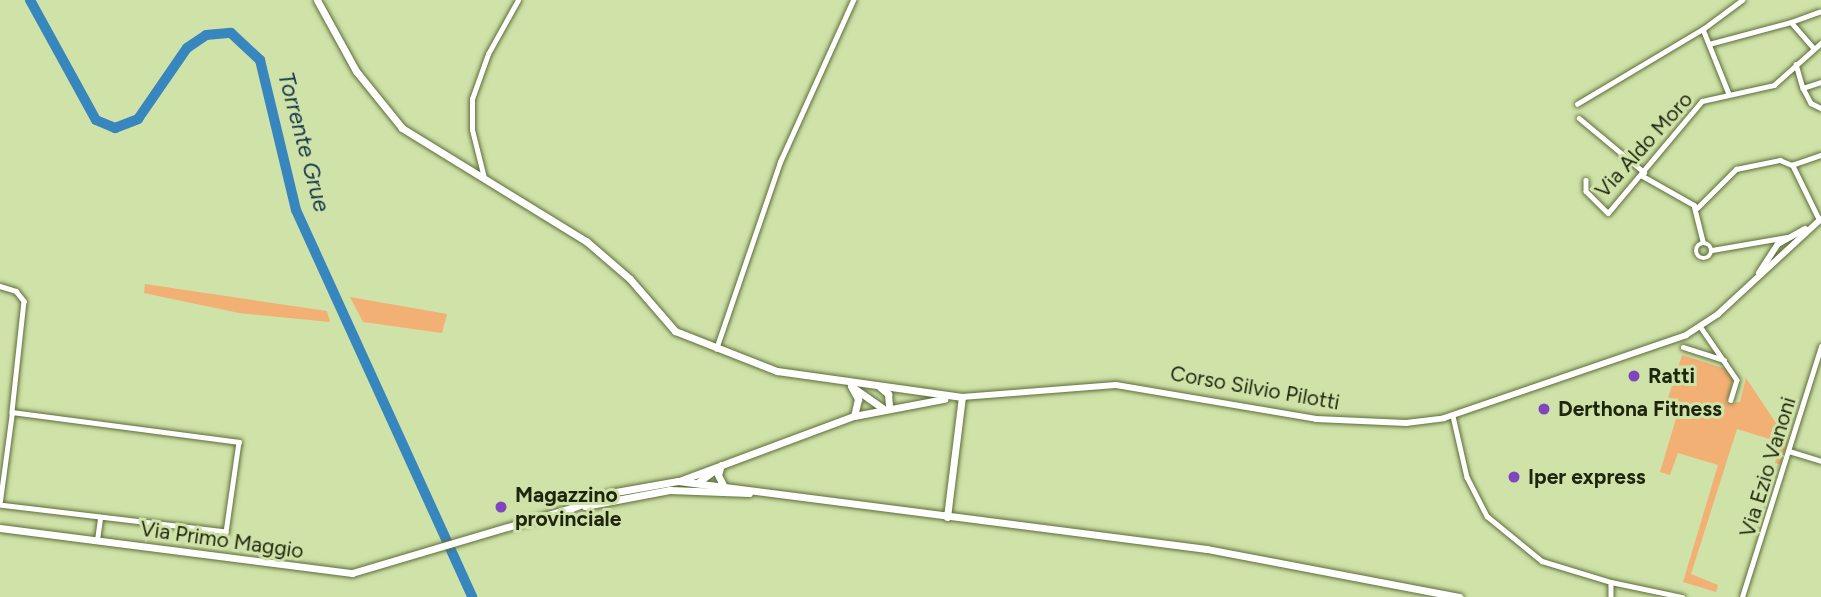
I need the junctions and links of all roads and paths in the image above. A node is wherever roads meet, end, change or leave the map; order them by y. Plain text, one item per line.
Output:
1 (317, 0) edge
2 (518, 0) edge
3 (853, 0) edge
4 (1742, 0) edge
5 (1819, 12) edge
6 (1791, 22) junction
7 (1703, 29) junction
8 (1821, 43) edge
9 (1709, 44) junction
10 (1814, 48) junction
11 (1796, 64) junction
12 (1821, 82) edge
13 (1804, 88) junction
14 (1729, 93) junction
15 (1577, 104) dead end
16 (1821, 108) edge
17 (1579, 118) dead end
18 (1821, 155) edge
19 (1792, 165) junction
20 (1642, 174) junction
21 (484, 179) junction
22 (1586, 180) dead end
23 (1697, 208) junction
24 (1820, 220) edge
25 (1810, 228) junction
26 (1762, 239) junction
27 (1785, 239) junction
28 (1703, 242) junction
29 (1712, 250) junction
30 (1774, 250) junction
31 (1786, 252) junction
32 (1754, 281) junction
33 (0, 286) edge
34 (1700, 326) junction
35 (1683, 346) dead end
36 (1821, 346) edge
37 (715, 350) junction
38 (1725, 360) junction
39 (1818, 364) edge
40 (848, 384) junction
41 (880, 387) junction
42 (962, 397) junction
43 (1731, 400) dead end
44 (886, 407) junction
45 (12, 412) junction
46 (854, 416) junction
47 (1453, 416) junction
48 (1789, 451) junction
49 (1821, 459) edge
50 (724, 463) junction
51 (678, 481) junction
52 (697, 483) junction
53 (723, 485) junction
54 (670, 489) junction
55 (781, 495) junction
56 (0, 503) edge
57 (572, 508) junction
58 (947, 517) junction
59 (100, 518) junction
60 (0, 528) edge
61 (97, 541) junction
62 (1611, 582) junction
63 (1422, 593) edge
64 (1459, 597) edge
65 (1611, 597) edge
66 (1682, 597) edge
67 (1742, 597) edge

1 - 21 main road
2 - 21 street
3 - 37 street
4 - 7 street
5 - 6 street
6 - 9 street
6 - 10 street
7 - 9 street
7 - 15 street
8 - 10 street, Via Aldo Moro
9 - 14 street
10 - 11 street, Via Aldo Moro
11 - 13 street
11 - 14 street, Via Aldo Moro
12 - 13 street
13 - 16 street
14 - 20 street, Via Aldo Moro
17 - 20 street
18 - 19 street
19 - 23 street
19 - 24 street
20 - 22 street, Via Aldo Moro
20 - 23 street
21 - 37 main road
23 - 28 street
24 - 25 street, Corso Silvio Pilotti
25 - 27 street, Corso Silvio Pilotti
25 - 31 street, Corso Silvio Pilotti
26 - 27 street
26 - 29 street
26 - 30 street
27 - 30 street, Corso Silvio Pilotti
27 - 31 street
28 - 29 street
28 - 29 street
30 - 31 street
30 - 32 street, Corso Silvio Pilotti
31 - 32 street, Corso Silvio Pilotti
32 - 34 street, Corso Silvio Pilotti
33 - 45 street
34 - 38 street
34 - 47 street, Corso Silvio Pilotti
35 - 38 street
36 - 39 street, Via Ezio Vanoni
37 - 40 main road
38 - 43 street
39 - 48 street, Via Ezio Vanoni
40 - 41 main road
40 - 44 main road
40 - 46 main road
41 - 42 main road
41 - 44 main road
42 - 44 main road, Corso Silvio Pilotti
42 - 47 street, Corso Silvio Pilotti
42 - 58 main road
44 - 46 main road, Corso Silvio Pilotti
45 - 56 street
45 - 59 street
46 - 50 main road, Corso Silvio Pilotti
47 - 62 street
48 - 49 street
48 - 67 street, Via Ezio Vanoni
50 - 51 main road, Corso Silvio Pilotti
50 - 52 main road, Corso Silvio Pilotti
50 - 53 main road
51 - 52 main road
51 - 57 main road
52 - 53 main road
52 - 54 main road, Corso Silvio Pilotti
53 - 55 main road
54 - 55 main road
54 - 57 main road
55 - 58 main road
56 - 59 street
57 - 61 main road, Via Primo Maggio
58 - 63 main road
59 - 61 street
60 - 61 main road, Via Primo Maggio
62 - 65 street
62 - 66 street
63 - 64 main road

